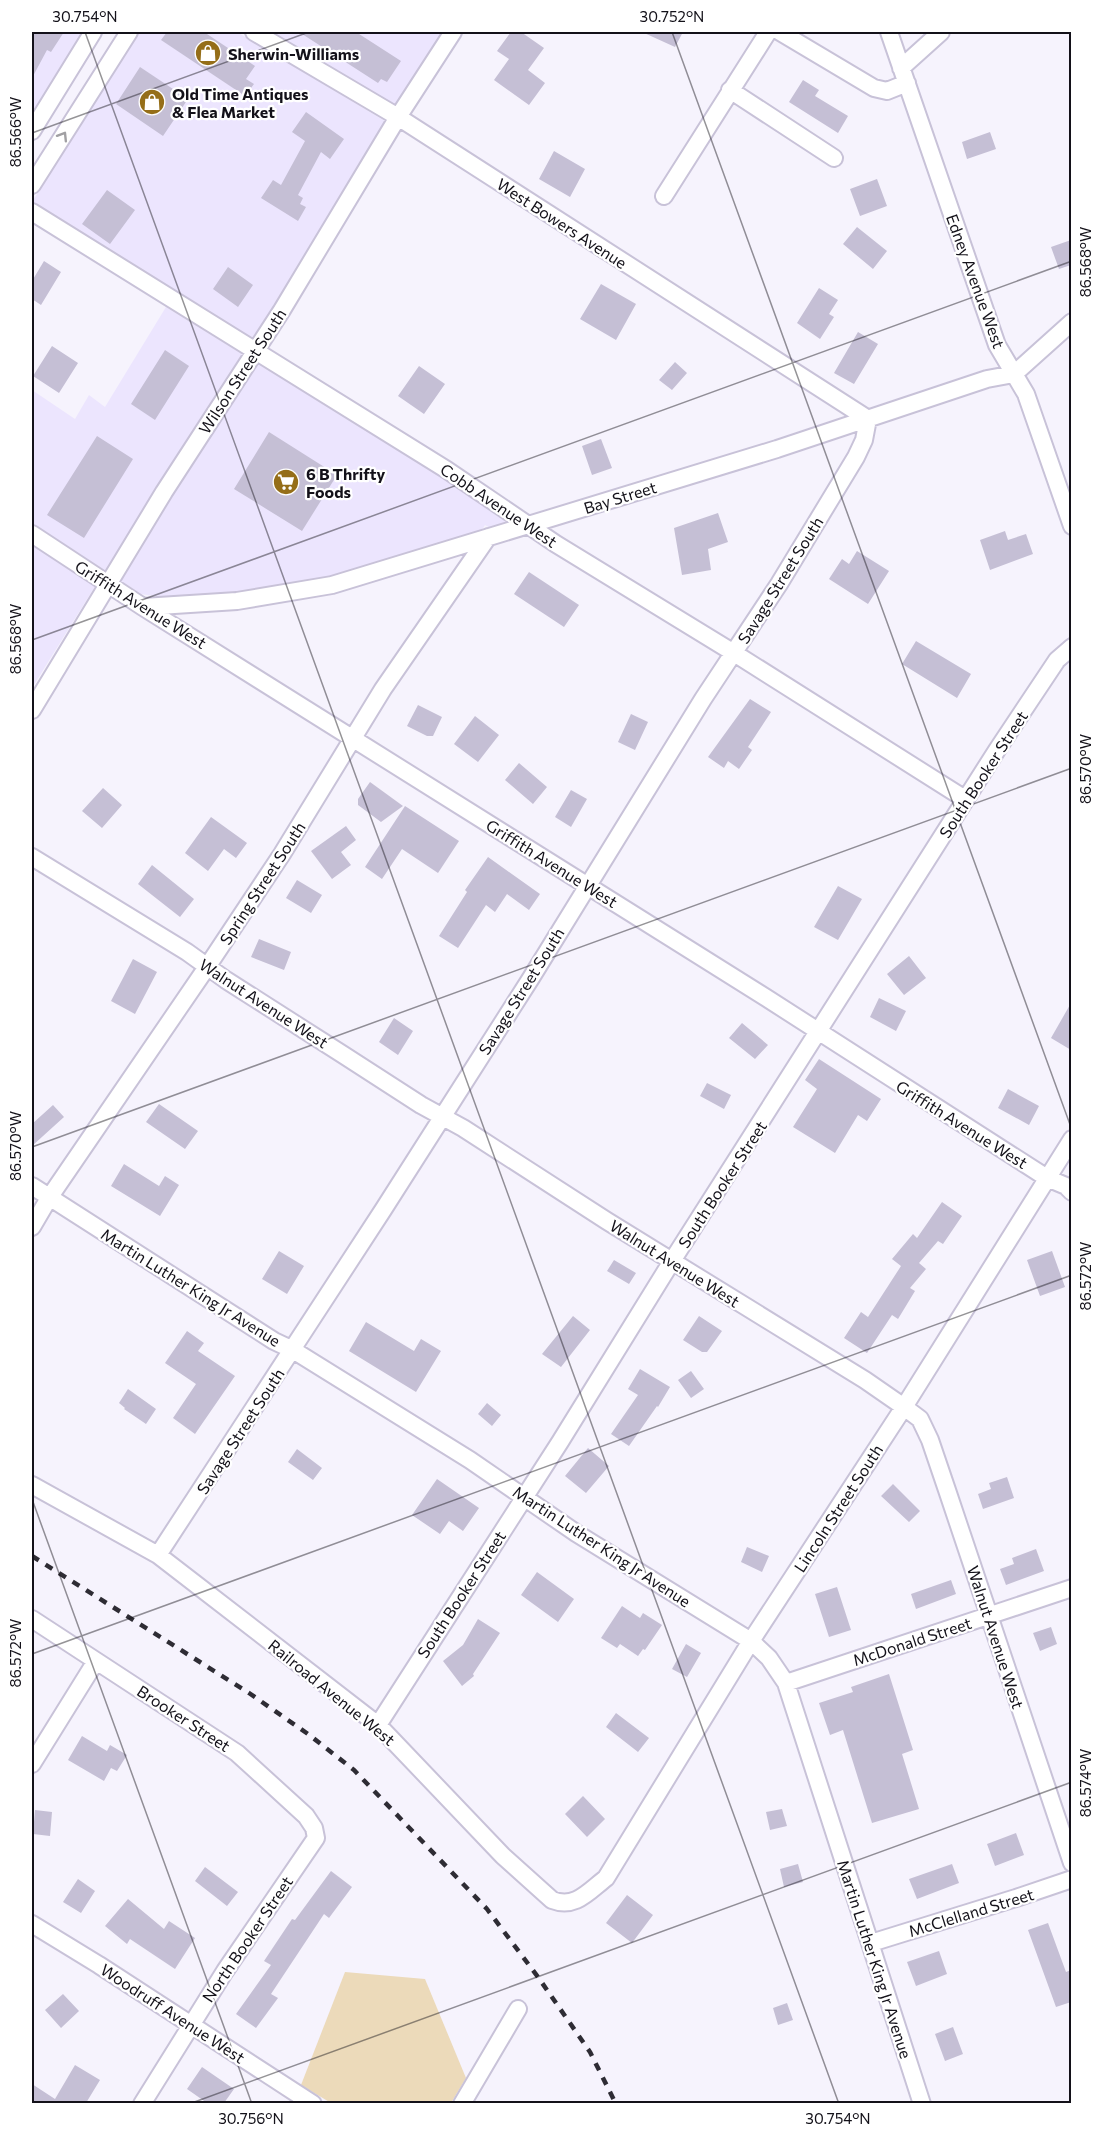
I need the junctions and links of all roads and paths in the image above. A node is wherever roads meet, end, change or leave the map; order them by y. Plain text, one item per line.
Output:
1 (93, 32) edge
2 (129, 32) edge
3 (254, 32) edge
4 (453, 32) edge
5 (768, 32) edge
6 (780, 32) edge
7 (889, 32) edge
8 (941, 32) edge
9 (904, 76) junction
10 (730, 90) junction
11 (398, 117) junction
12 (32, 131) edge
13 (834, 158) dead end
14 (32, 185) edge
15 (664, 196) dead end
16 (32, 212) edge
17 (1071, 322) edge
18 (254, 351) junction
19 (1014, 374) junction
20 (868, 418) junction
21 (529, 526) junction
22 (1071, 526) edge
23 (32, 534) edge
24 (488, 537) junction
25 (109, 584) junction
26 (143, 607) junction
27 (1071, 647) edge
28 (734, 652) junction
29 (32, 706) edge
30 (352, 738) junction
31 (965, 800) junction
32 (32, 857) edge
33 (586, 885) junction
34 (207, 967) junction
35 (819, 1033) junction
36 (443, 1116) junction
37 (1071, 1139) edge
38 (1047, 1178) junction
39 (32, 1186) edge
40 (1071, 1192) edge
41 (49, 1197) junction
42 (32, 1227) edge
43 (672, 1261) junction
44 (293, 1350) junction
45 (904, 1407) junction
46 (32, 1485) edge
47 (524, 1497) junction
48 (158, 1555) junction
49 (1071, 1588) edge
50 (988, 1616) junction
51 (32, 1619) edge
52 (751, 1641) junction
53 (96, 1661) junction
54 (786, 1683) junction
55 (378, 1725) junction
56 (32, 1764) edge
57 (316, 1838) joint
58 (1071, 1863) edge
59 (606, 1878) joint
60 (1071, 1879) edge
61 (32, 1924) edge
62 (871, 1943) junction
63 (518, 2009) dead end
64 (190, 2025) junction
65 (142, 2103) edge
66 (313, 2103) edge
67 (462, 2103) edge
68 (922, 2103) edge

1 - 12 street
14 -> 2 street
3 - 11 street, West Bowers Avenue
4 - 11 street, Wilson Street South
5 - 10 street
6 - 9 street
7 - 9 street, Edney Avenue West
8 - 9 street
9 - 19 street, Edney Avenue West
10 - 13 street
10 - 15 street
11 - 18 street, Wilson Street South
11 - 20 street, West Bowers Avenue
16 - 18 street, Cobb Avenue West
17 - 19 street
18 - 21 street, Cobb Avenue West
18 - 25 street, Wilson Street South
19 - 20 street, Bay Street
19 - 22 street, Edney Avenue West
20 - 21 street, Bay Street
20 - 28 street, Savage Street South
21 - 24 street, Bay Street
21 - 28 street, Cobb Avenue West
23 - 25 street, Griffith Avenue West
24 - 26 street, Bay Street
24 - 30 street, Spring Street South
25 - 26 street, Griffith Avenue West
25 - 29 street, Wilson Street South
26 - 30 street, Griffith Avenue West
27 - 31 street, South Booker Street
28 - 31 street, Cobb Avenue West
28 - 33 street, Savage Street South
30 - 33 street, Griffith Avenue West
30 - 34 street, Spring Street South
31 - 35 street, South Booker Street
32 - 34 street, Walnut Avenue West
33 - 35 street, Griffith Avenue West
33 - 36 street, Savage Street South
34 - 36 street, Walnut Avenue West
34 - 41 street, Spring Street South
35 - 38 street, Griffith Avenue West
35 - 43 street, South Booker Street
36 - 43 street, Walnut Avenue West
36 - 44 street, Savage Street South
37 - 38 street, Lincoln Street South
38 - 40 street, Griffith Avenue West
38 - 45 street, Lincoln Street South
39 - 41 street, Martin Luther King Jr Avenue
41 - 42 street, Spring Street South
41 - 44 street, Martin Luther King Jr Avenue
43 - 45 street, Walnut Avenue West
43 - 47 street, South Booker Street
44 - 47 street, Martin Luther King Jr Avenue
44 - 48 street, Savage Street South
45 - 50 street, Walnut Avenue West
45 - 52 street, Lincoln Street South
46 - 48 street, Railroad Avenue West
47 - 52 street, Martin Luther King Jr Avenue
47 - 55 street, South Booker Street
48 - 55 street, Railroad Avenue West
49 - 50 street, McDonald Street
50 - 54 street, McDonald Street
50 - 58 street, Walnut Avenue West
51 - 53 street, Brooker Street
52 - 54 street, Martin Luther King Jr Avenue
52 - 59 street, Lincoln Street South
53 - 56 street
53 - 57 street, Brooker Street
54 - 62 street, Martin Luther King Jr Avenue
55 - 59 street, Railroad Avenue West
57 - 64 street, North Booker Street
60 - 62 street, McClelland Street
61 - 64 street, Woodruff Avenue West
62 - 68 street, Martin Luther King Jr Avenue
63 - 67 street
64 - 65 street, North Booker Street
64 - 66 street, Woodruff Avenue West

